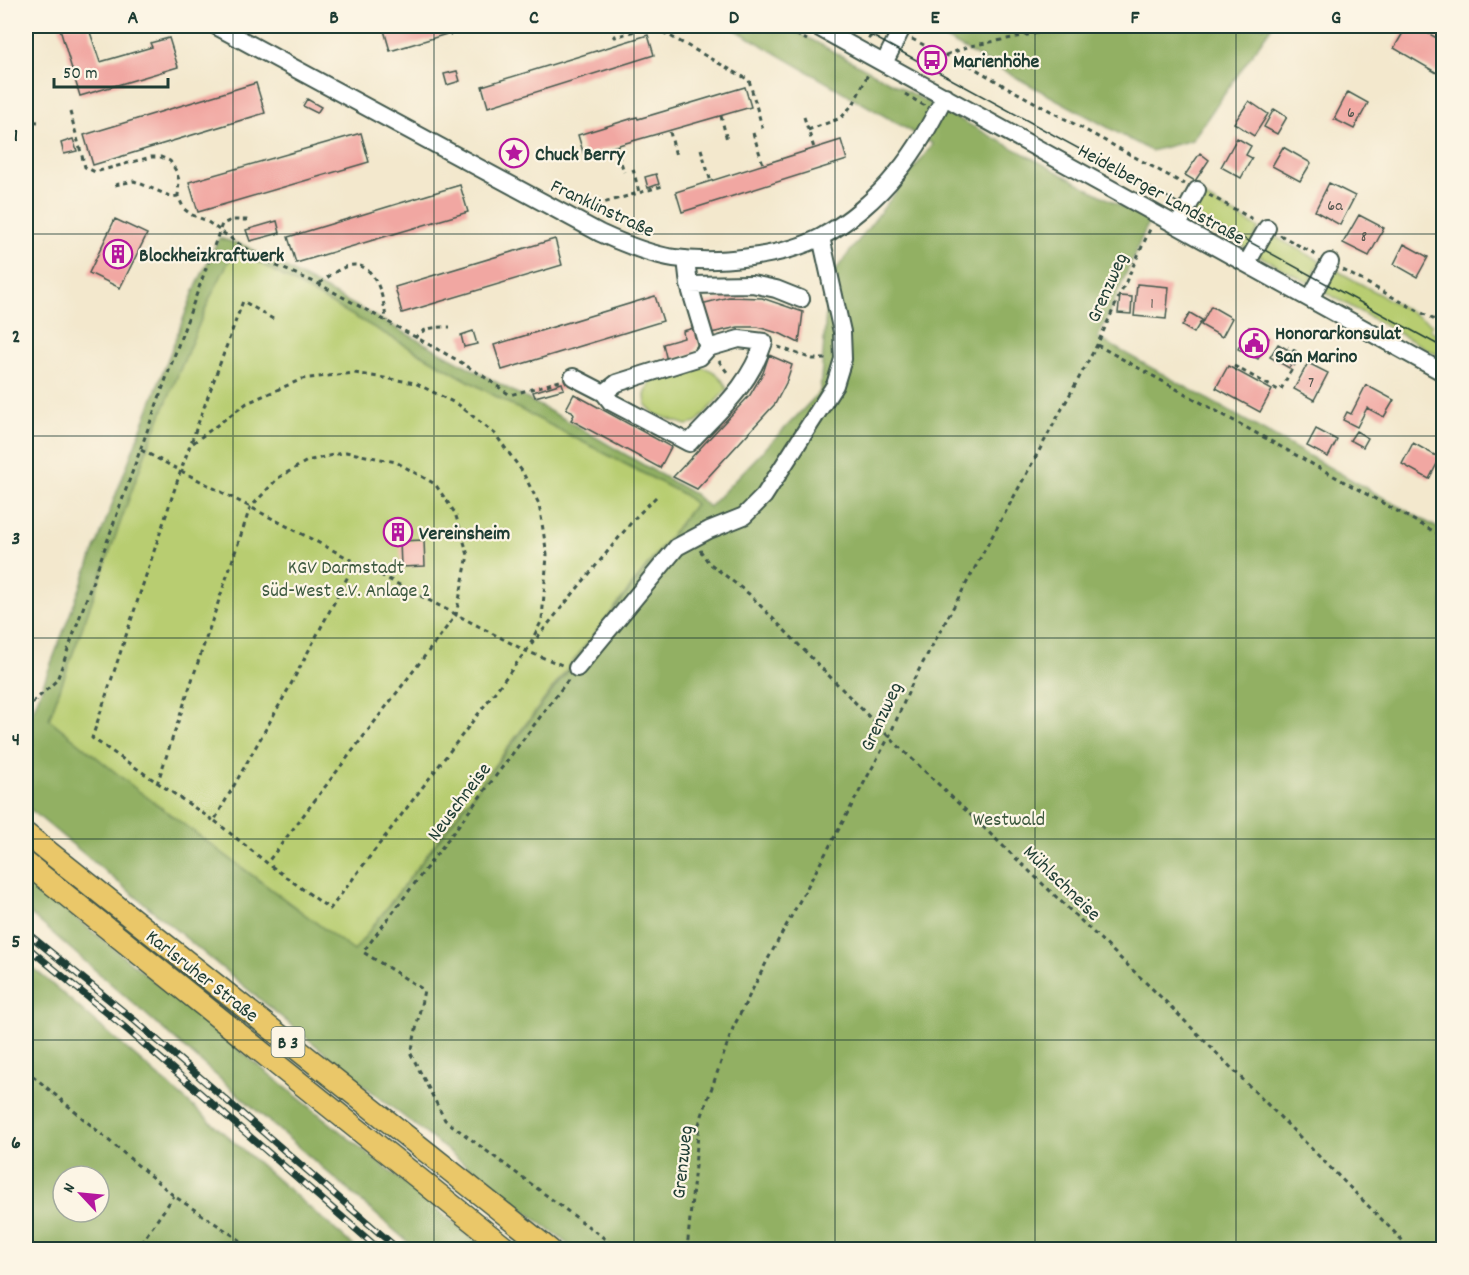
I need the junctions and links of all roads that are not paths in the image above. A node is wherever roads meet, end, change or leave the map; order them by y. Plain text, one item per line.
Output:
1 (216, 26) edge
2 (816, 26) edge
3 (903, 26) edge
4 (884, 63) junction
5 (945, 96) junction
6 (1197, 190) dead end
7 (1178, 225) junction
8 (1267, 228) dead end
9 (821, 237) junction
10 (686, 259) junction
11 (1330, 262) dead end
12 (1247, 263) junction
13 (689, 285) junction
14 (801, 299) dead end
15 (1310, 299) junction
16 (708, 348) junction
17 (1443, 373) edge
18 (573, 377) road end
19 (604, 393) junction
20 (577, 668) road end
21 (26, 834) edge
22 (26, 863) edge
23 (508, 1250) edge
24 (550, 1250) edge

1 - 10 street, Franklinstraße
2 - 4 street, Heidelberger Landstraße
3 - 4 street
4 - 5 street, Heidelberger Landstraße
5 - 7 street, Heidelberger Landstraße
5 - 9 street, Franklinstraße
6 - 7 street
7 - 12 street, Heidelberger Landstraße
8 - 12 street
9 - 10 street, Franklinstraße
9 - 20 street
10 - 13 street
11 - 15 street
12 - 15 street, Heidelberger Landstraße
13 - 14 street
13 - 16 street
15 - 17 street, Heidelberger Landstraße
16 - 19 street
16 - 19 street
18 - 19 street
21 - 24 main road, Karlsruher Straße / B 3
22 - 23 main road, Karlsruher Straße / B 3

